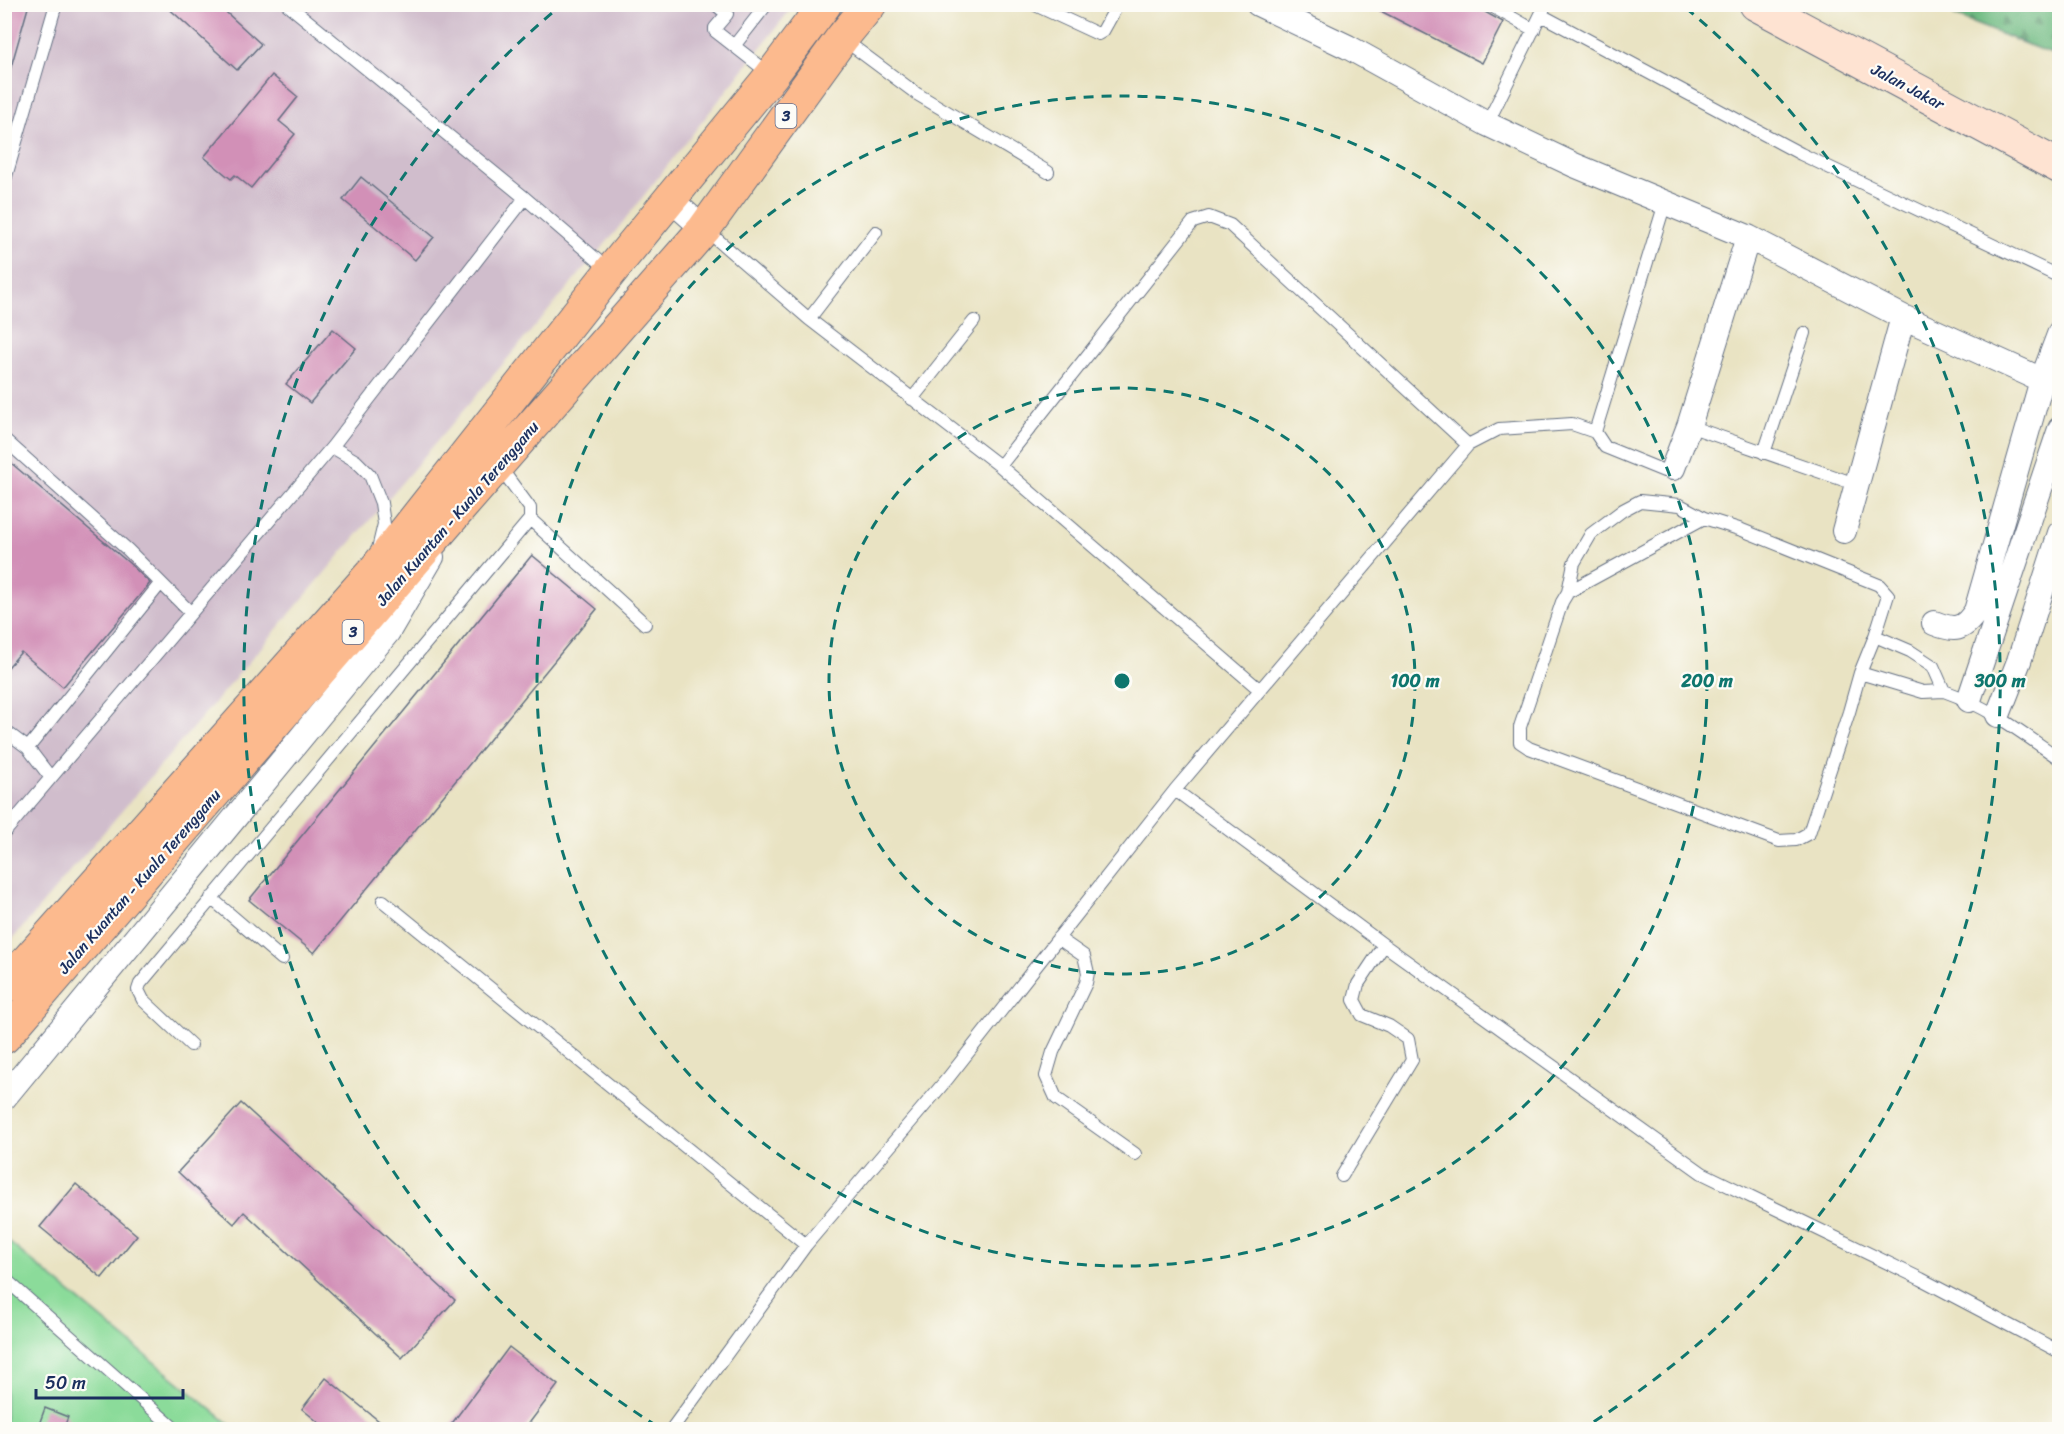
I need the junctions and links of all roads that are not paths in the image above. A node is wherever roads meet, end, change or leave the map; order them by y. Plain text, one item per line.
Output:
1 (56, 4) edge
2 (287, 4) edge
3 (716, 4) edge
4 (767, 4) edge
5 (825, 4) edge
6 (870, 4) edge
7 (1033, 4) edge
8 (1118, 4) edge
9 (1258, 4) edge
10 (1488, 4) edge
11 (1756, 4) edge
12 (1795, 4) edge
13 (1544, 10) edge
14 (1534, 30) junction
15 (842, 38) junction
16 (734, 46) junction
17 (771, 76) junction
18 (1487, 124) junction
19 (2060, 144) edge
20 (2060, 167) edge
21 (1048, 172) dead end
22 (4, 183) edge
23 (525, 198) junction
24 (670, 199) junction
25 (1665, 203) junction
26 (704, 229) junction
27 (876, 232) dead end
28 (1748, 237) junction
29 (611, 271) junction
30 (2060, 277) edge
31 (1903, 317) junction
32 (809, 319) junction
33 (974, 321) dead end
34 (2060, 332) edge
35 (1804, 333) dead end
36 (2042, 380) junction
37 (912, 399) junction
38 (1689, 426) junction
39 (2060, 429) edge
40 (1595, 432) junction
41 (4, 439) edge
42 (1468, 445) junction
43 (332, 447) junction
44 (1764, 453) junction
45 (498, 465) junction
46 (1000, 466) junction
47 (2053, 466) edge
48 (1673, 468) joint
49 (1858, 485) junction
50 (460, 508) junction
51 (1704, 518) junction
52 (530, 519) junction
53 (1844, 531) dead end
54 (2060, 533) edge
55 (374, 571) junction
56 (160, 584) junction
57 (1568, 591) junction
58 (190, 612) junction
59 (1934, 623) dead end
60 (645, 624) dead end
61 (1875, 636) junction
62 (1860, 674) junction
63 (1260, 690) junction
64 (1944, 692) junction
65 (1969, 700) junction
66 (1998, 715) junction
67 (4, 730) edge
68 (27, 748) junction
69 (2060, 759) edge
70 (51, 778) junction
71 (1175, 790) junction
72 (4, 833) edge
73 (211, 898) junction
74 (383, 901) dead end
75 (1058, 938) junction
76 (1384, 945) junction
77 (282, 959) dead end
78 (4, 987) edge
79 (4, 1038) edge
80 (190, 1045) dead end
81 (4, 1098) edge
82 (1135, 1154) dead end
83 (1342, 1176) dead end
84 (806, 1245) junction
85 (4, 1278) edge
86 (2060, 1352) edge
87 (176, 1430) edge
88 (671, 1430) edge

1 - 22 lane
2 - 23 lane
3 - 16 lane
4 - 16 lane
5 - 17 highway, Jalan Kuantan - Kuala Terengganu / 3
6 - 15 highway, Jalan Kuantan - Kuala Terengganu / 3
7 - 8 lane
9 - 18 street
10 - 14 lane
11 - 20 main road, Jalan Jakar
12 - 19 main road, Jalan Jakar
13 - 14 lane
13 - 30 lane
14 - 18 lane
15 - 21 lane
15 - 26 highway, Jalan Kuantan - Kuala Terengganu / 3
16 - 17 lane
17 - 24 highway, Jalan Kuantan - Kuala Terengganu / 3
18 - 25 street
23 - 29 lane
23 - 43 lane
24 - 26 street
24 - 29 highway, Jalan Kuantan - Kuala Terengganu / 3
25 - 28 street
25 - 40 lane
26 - 32 lane
26 - 45 highway, Jalan Kuantan - Kuala Terengganu / 3
27 - 32 lane
28 - 31 street
28 - 38 street
29 - 55 highway, Jalan Kuantan - Kuala Terengganu / 3
31 - 36 street
31 - 49 street
32 - 37 lane
33 - 37 lane
34 - 36 street
35 - 44 lane
36 - 59 street
37 - 46 lane
38 - 44 lane
38 - 48 street
39 - 47 street
40 - 42 lane
40 - 48 lane
41 - 56 lane
42 - 46 lane
42 - 63 lane
43 - 55 lane
43 - 58 lane
44 - 49 lane
45 - 50 highway, Jalan Kuantan - Kuala Terengganu / 3
45 - 52 lane
46 - 63 lane
47 - 65 street
49 - 53 street
50 - 79 highway, Jalan Kuantan - Kuala Terengganu / 3
50 - 81 street
51 - 57 lane
51 - 57 lane
51 - 61 lane
52 - 60 lane
52 - 73 lane
54 - 66 street
55 - 78 highway, Jalan Kuantan - Kuala Terengganu / 3
56 - 58 lane
56 - 68 lane
57 - 62 lane
58 - 70 lane
61 - 62 lane
61 - 64 lane
62 - 64 lane
63 - 71 lane
64 - 65 lane
65 - 66 lane
66 - 69 lane
67 - 68 lane
68 - 70 lane
70 - 72 lane
71 - 75 lane
71 - 76 lane
73 - 77 lane
73 - 80 lane
74 - 84 lane
75 - 82 lane
75 - 84 lane
76 - 83 lane
76 - 86 lane
84 - 88 lane
85 - 87 lane

